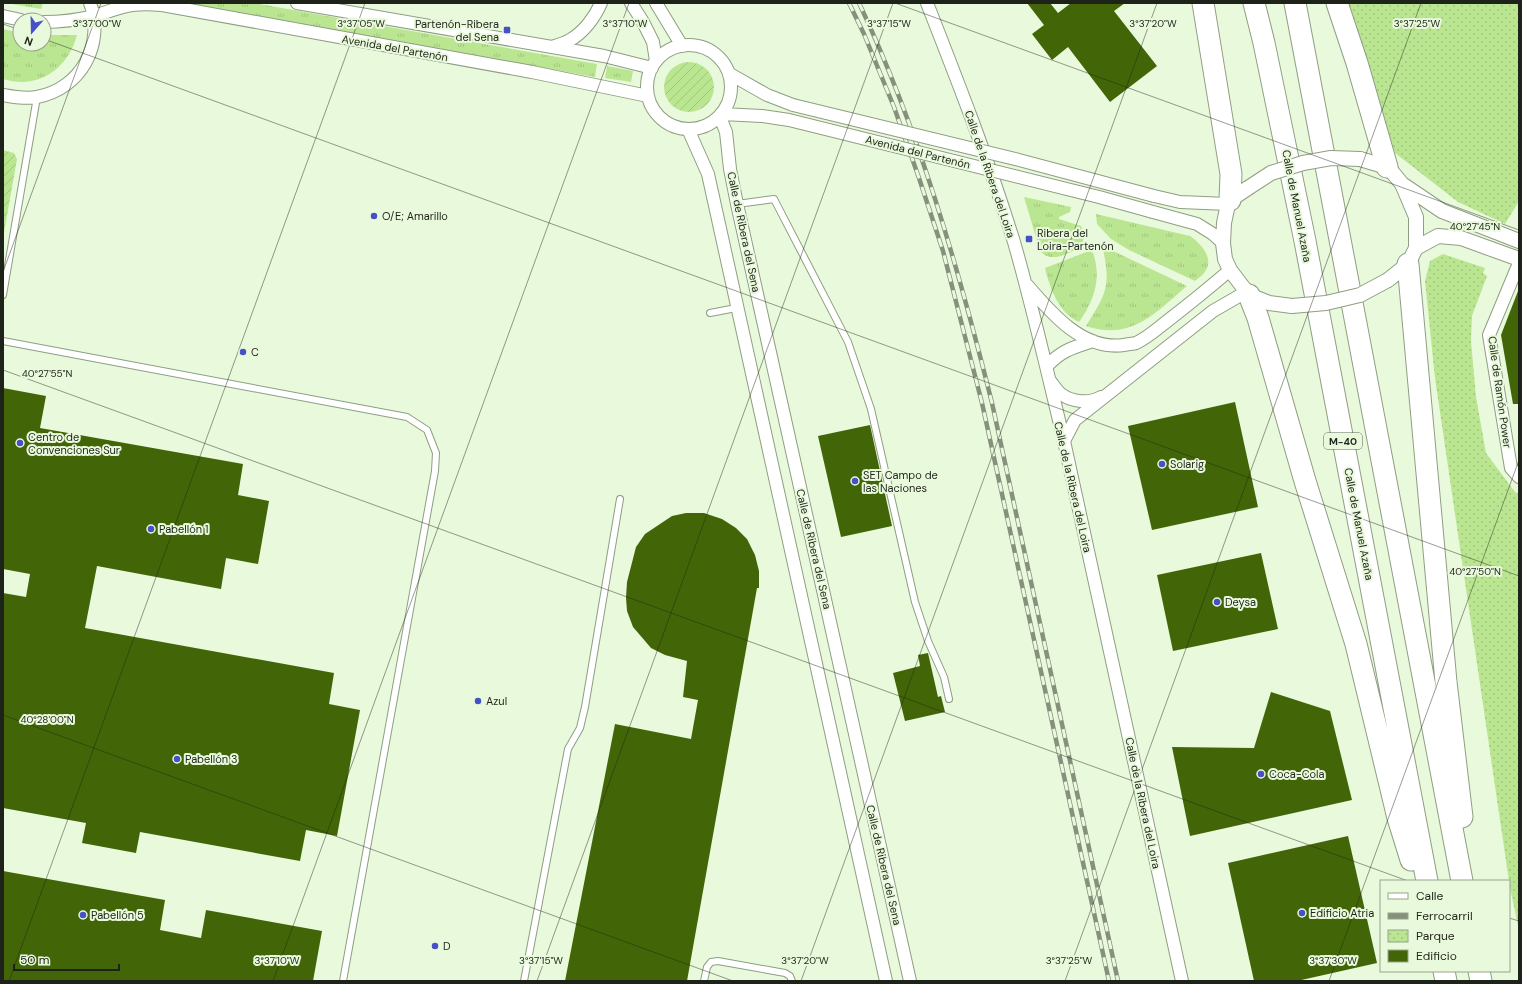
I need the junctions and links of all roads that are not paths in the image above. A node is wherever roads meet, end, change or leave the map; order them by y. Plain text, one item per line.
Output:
1 (90, 3) edge
2 (298, 3) edge
3 (601, 3) edge
4 (631, 3) edge
5 (656, 3) edge
6 (927, 3) edge
7 (1203, 3) edge
8 (1254, 3) edge
9 (1295, 3) edge
10 (1337, 3) edge
11 (95, 16) junction
12 (52, 22) edge
13 (682, 46) junction
14 (550, 47) junction
15 (654, 64) junction
16 (730, 74) junction
17 (3, 95) edge
18 (648, 96) junction
19 (36, 97) junction
20 (721, 115) junction
21 (688, 129) junction
22 (1387, 166) junction
23 (1402, 184) junction
24 (1229, 202) junction
25 (737, 204) junction
26 (1519, 241) edge
27 (1222, 243) junction
28 (1412, 256) junction
29 (1519, 259) edge
30 (1519, 263) edge
31 (1230, 270) junction
32 (1025, 283) junction
33 (1248, 293) junction
34 (3, 295) edge
35 (736, 308) junction
36 (710, 313) dead end
37 (3, 341) edge
38 (1093, 342) junction
39 (1047, 366) junction
40 (1049, 379) junction
41 (1110, 392) junction
42 (1064, 441) junction
43 (1519, 477) edge
44 (620, 499) dead end
45 (949, 699) dead end
46 (1418, 880) edge
47 (1427, 880) edge
48 (1462, 880) edge
49 (1470, 880) edge
50 (343, 981) edge
51 (524, 981) edge
52 (704, 981) edge
53 (792, 981) edge
54 (886, 981) edge
55 (910, 981) edge
56 (1182, 981) edge

1 - 11 street
2 - 14 street
3 - 14 street
4 - 15 street
5 - 13 street
6 - 32 street, Calle de la Ribera del Loira
7 - 24 highway
8 - 47 highway, Calle de Manuel Azaña / M-40
9 - 48 highway, M-40
10 - 22 highway
11 - 12 street, Avenida del Partenón
11 - 18 street, Avenida del Partenón
11 - 19 street
13 - 15 street
13 - 16 street
14 - 15 street
15 - 18 street
16 - 20 street
16 - 24 street, Avenida del Partenón, bridge
17 - 19 street
18 - 21 street
19 - 34 lane
20 - 21 street
20 - 25 street, Calle de Ribera del Sena
20 - 27 street, Avenida del Partenón, bridge
21 - 35 street, Calle de Ribera del Sena
22 - 23 street
22 - 24 street, bridge
23 - 26 street
23 - 28 street
24 - 27 street
25 - 45 lane
25 - 55 street, Calle de Ribera del Sena
27 - 31 street
28 - 29 street
28 - 33 street, bridge
28 - 49 highway
30 - 43 street, Calle de Ramón Power
31 - 33 street
31 - 38 street
32 - 38 street
32 - 39 street, Calle de la Ribera del Loira
33 - 41 street
33 - 46 highway
35 - 36 lane
35 - 54 street, Calle de Ribera del Sena
37 - 50 lane
38 - 39 street
39 - 40 street, Calle de la Ribera del Loira
40 - 41 street
40 - 42 street, Calle de la Ribera del Loira
41 - 42 street
42 - 56 street, Calle de la Ribera del Loira
44 - 51 lane
52 - 53 lane

